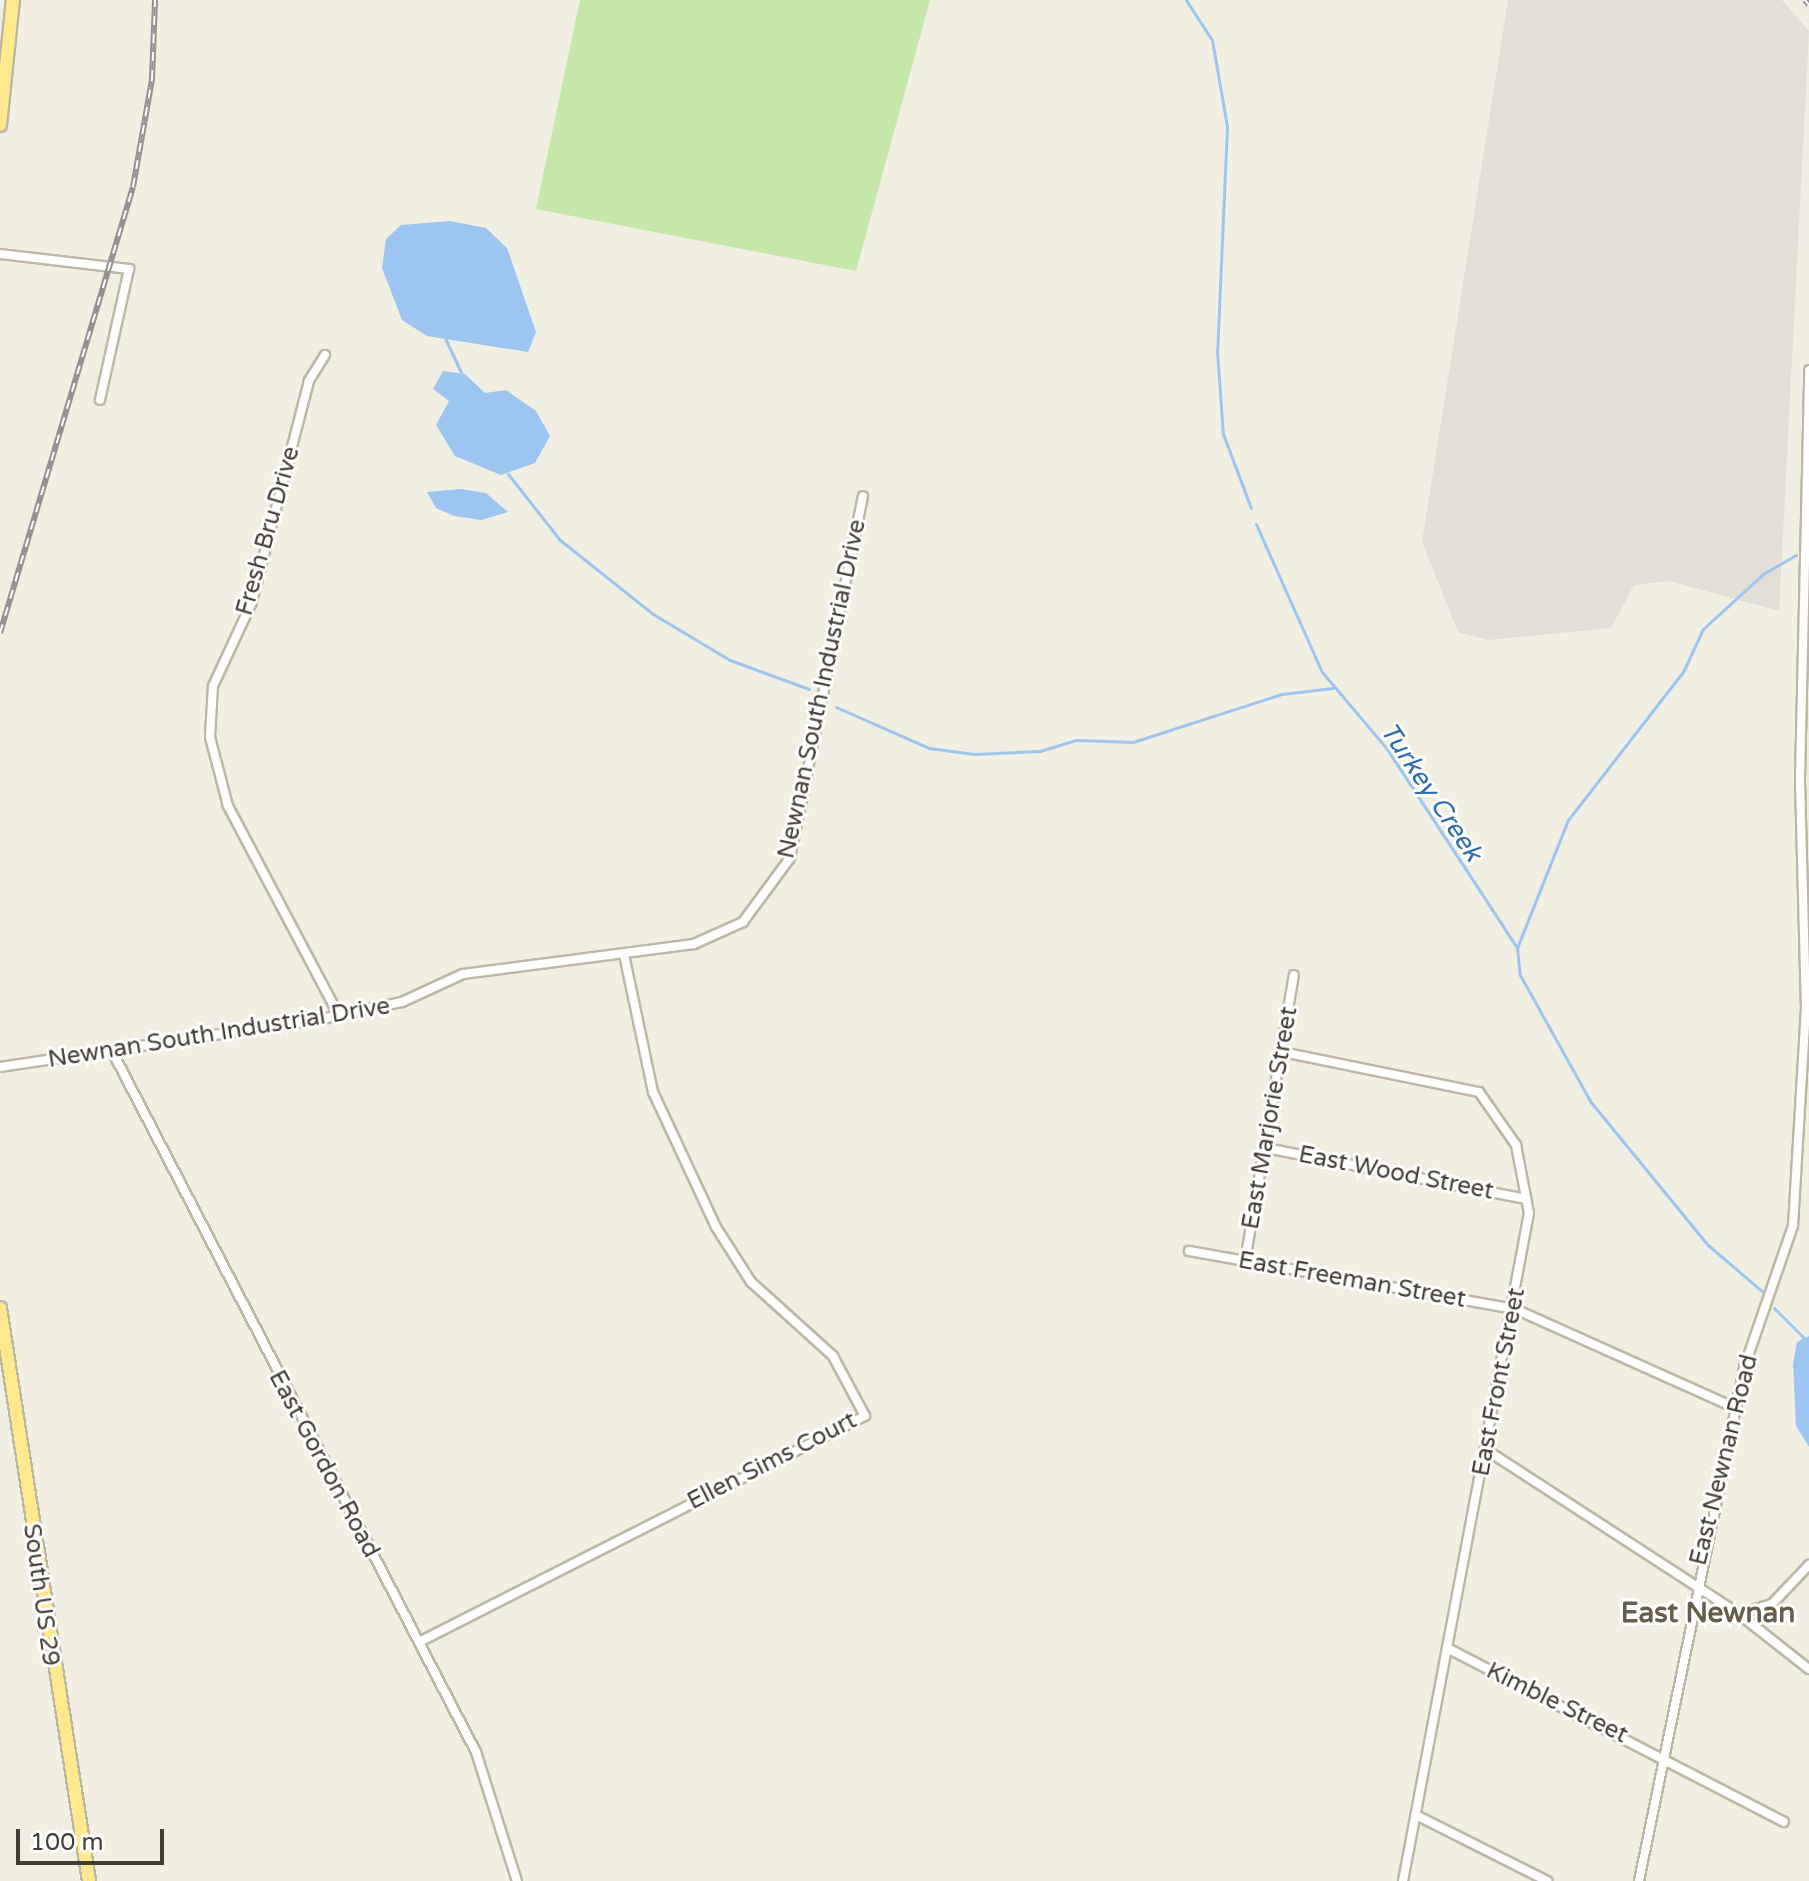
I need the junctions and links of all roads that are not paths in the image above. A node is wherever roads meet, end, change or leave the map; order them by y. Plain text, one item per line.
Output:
1 (13, 0) edge
2 (0, 125) edge
3 (0, 254) edge
4 (325, 355) dead end
5 (1809, 370) edge
6 (100, 400) dead end
7 (863, 496) dead end
8 (624, 954) junction
9 (1294, 975) dead end
10 (338, 1014) junction
11 (1282, 1052) junction
12 (113, 1053) junction
13 (0, 1067) edge
14 (1266, 1148) junction
15 (1526, 1199) junction
16 (1189, 1251) dead end
17 (1245, 1261) junction
18 (0, 1308) edge
19 (1515, 1309) junction
20 (1735, 1408) junction
21 (1485, 1449) junction
22 (1809, 1565) edge
23 (1693, 1588) junction
24 (1739, 1614) junction
25 (419, 1642) junction
26 (1447, 1648) junction
27 (1809, 1669) edge
28 (1667, 1758) junction
29 (1416, 1815) junction
30 (1784, 1822) dead end
31 (89, 1881) edge
32 (517, 1881) edge
33 (1403, 1881) edge
34 (1547, 1881) edge
35 (1639, 1881) edge

1 - 2 main road
3 - 6 street
4 - 10 street, Fresh Bru Drive
5 - 20 street, East Newnan Road
7 - 8 street, Newnan South Industrial Drive
8 - 10 street, Newnan South Industrial Drive
8 - 25 street, Ellen Sims Court
9 - 11 street, East Marjorie Street
10 - 12 street, Newnan South Industrial Drive
11 - 14 street, East Marjorie Street
11 - 15 street, East Front Street
12 - 13 street, Newnan South Industrial Drive
12 - 25 street, East Gordon Road
14 - 15 street, East Wood Street
14 - 17 street, East Marjorie Street
15 - 19 street, East Front Street
16 - 17 street, East Freeman Street
17 - 19 street, East Freeman Street
18 - 31 main road, South US 29
19 - 20 street, East Freeman Street
19 - 21 street, East Front Street
20 - 23 street, East Newnan Road
21 - 23 street
21 - 26 street, East Front Street
22 - 24 street
23 - 24 street
23 - 28 street, East Newnan Road
24 - 27 street
25 - 32 street, East Gordon Road
26 - 28 street, Kimble Street
26 - 29 street, East Front Street
28 - 30 street, Kimble Street
28 - 35 street, East Newnan Road
29 - 33 street, East Front Street
29 - 34 street

